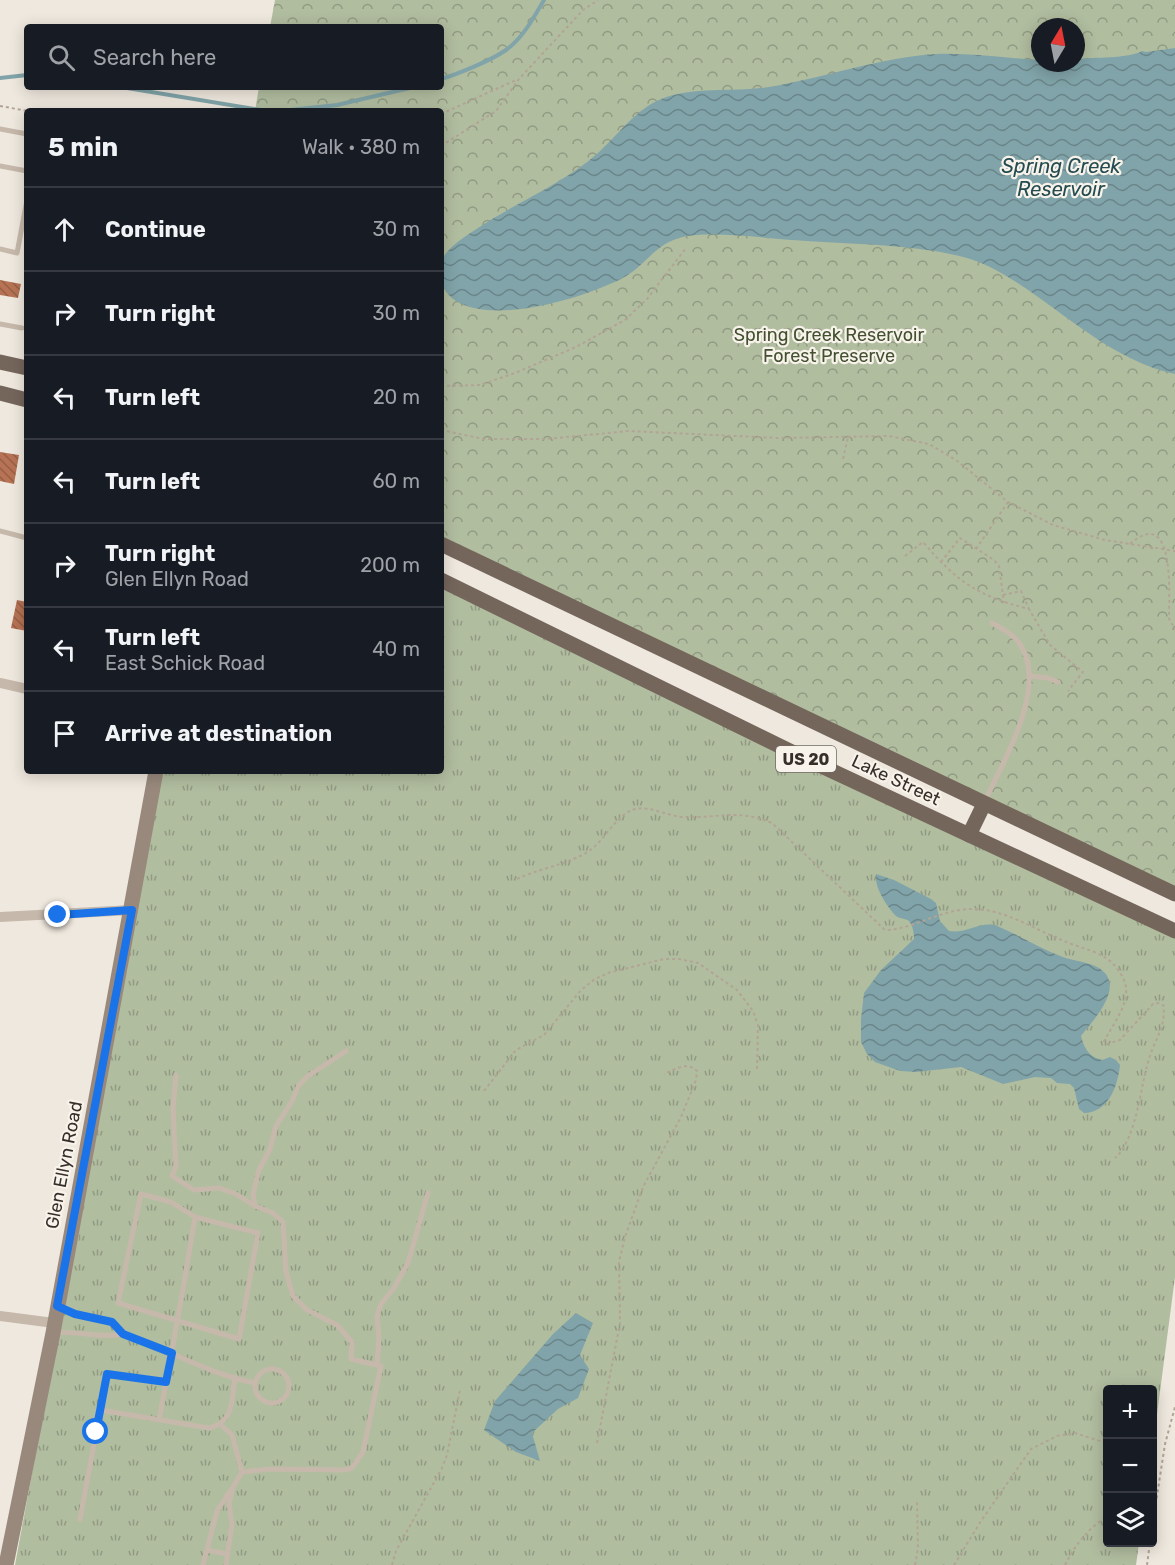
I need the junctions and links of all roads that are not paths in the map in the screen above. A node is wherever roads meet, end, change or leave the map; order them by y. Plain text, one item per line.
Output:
1 (0, 129) edge
2 (24, 133) edge
3 (0, 166) edge
4 (24, 170) edge
5 (24, 216) edge
6 (0, 249) edge
7 (0, 324) edge
8 (22, 328) dead end
9 (0, 362) edge
10 (24, 367) edge
11 (0, 393) edge
12 (24, 398) edge
13 (0, 531) edge
14 (24, 537) edge
15 (444, 545) edge
16 (444, 581) edge
17 (992, 622) dead end
18 (1030, 676) junction
19 (1058, 682) dead end
20 (0, 683) edge
21 (24, 688) edge
22 (155, 774) edge
23 (984, 804) junction
24 (969, 835) junction
25 (1175, 894) edge
26 (132, 910) junction
27 (0, 917) edge
28 (1175, 931) edge
29 (346, 1051) dead end
30 (176, 1075) dead end
31 (428, 1192) dead end
32 (255, 1206) junction
33 (195, 1217) junction
34 (57, 1306) junction
35 (0, 1316) edge
36 (177, 1320) junction
37 (53, 1328) junction
38 (123, 1334) junction
39 (172, 1353) junction
40 (376, 1365) junction
41 (235, 1377) junction
42 (166, 1382) junction
43 (255, 1383) junction
44 (100, 1410) junction
45 (159, 1420) junction
46 (221, 1425) junction
47 (242, 1472) junction
48 (233, 1487) junction
49 (80, 1519) dead end
50 (207, 1550) junction
51 (227, 1554) junction
52 (6, 1565) edge
53 (203, 1565) edge
54 (226, 1565) edge

1 - 2 lane
3 - 4 lane
5 - 6 lane
7 - 8 lane
9 - 10 main road
11 - 12 main road
13 - 14 lane
15 - 23 main road, Lake Street / US 20
16 - 24 main road, Lake Street / US 20
17 - 18 lane
18 - 19 lane
18 - 23 lane
20 - 21 street
22 - 26 street, Glen Ellyn Road
23 - 24 main road
23 - 25 main road, Lake Street / US 20
24 - 28 main road, Lake Street / US 20
26 - 27 street
26 - 34 street, Glen Ellyn Road
29 - 32 lane
30 - 32 lane
31 - 40 lane
32 - 40 lane
33 - 36 lane
33 - 36 lane
33 - 36 lane
34 - 37 street, Glen Ellyn Road
34 - 38 lane
35 - 37 street
36 - 39 lane
37 - 38 lane
37 - 52 street, Glen Ellyn Road
38 - 39 lane
39 - 41 lane
39 - 42 lane
40 - 47 lane
41 - 43 lane
41 - 46 lane
42 - 44 lane
42 - 45 lane
43 - 43 lane
44 - 45 lane
44 - 49 lane
45 - 46 lane
46 - 47 lane
47 - 48 lane
48 - 50 lane
48 - 51 lane
50 - 51 lane
50 - 53 lane
51 - 54 lane

